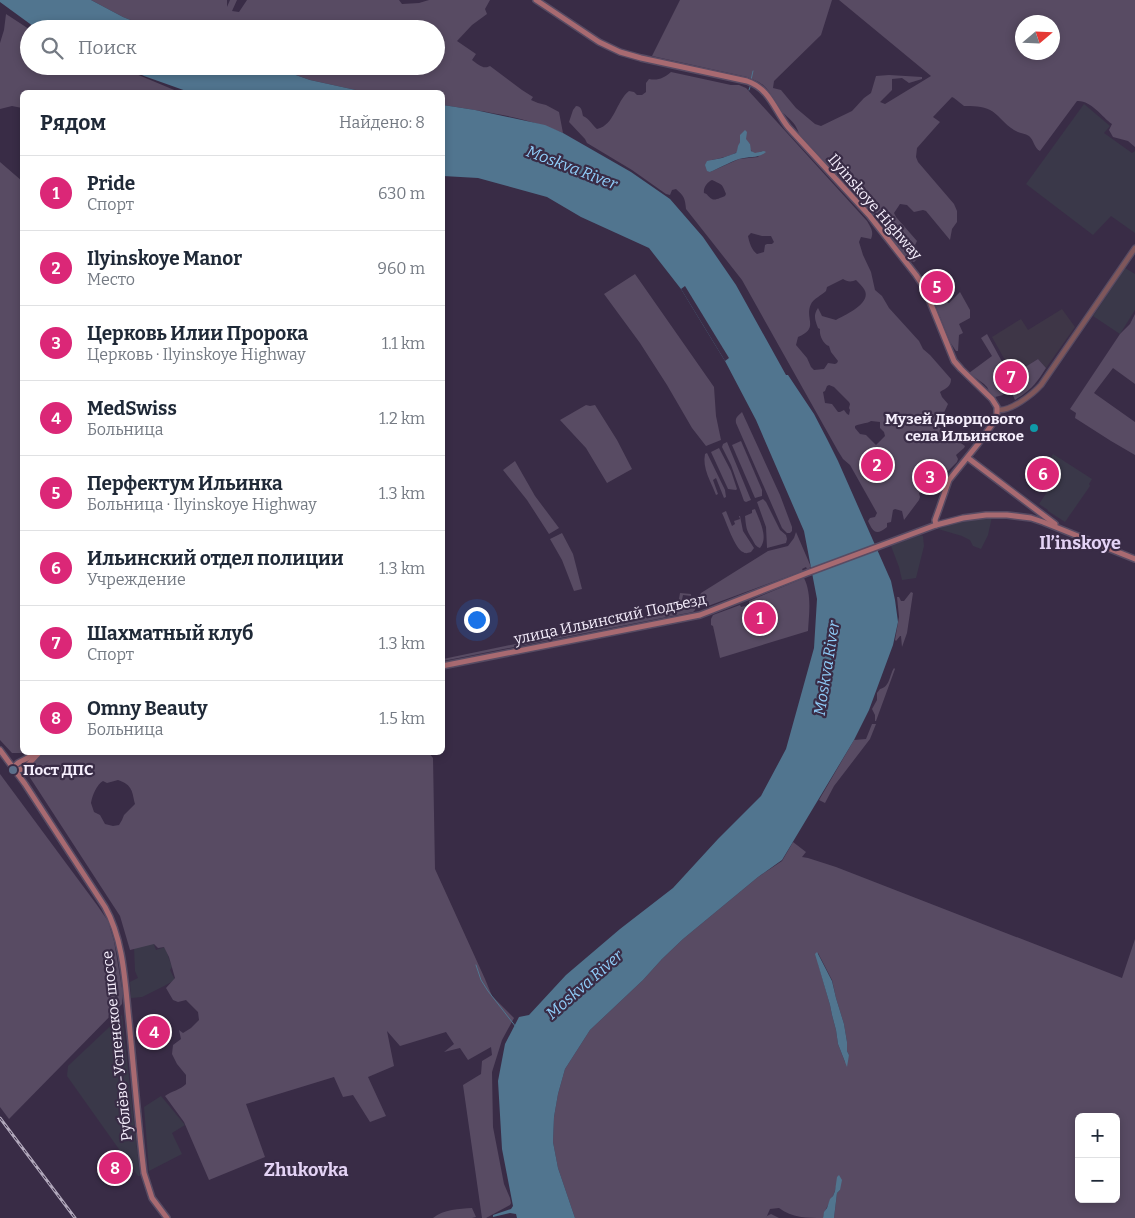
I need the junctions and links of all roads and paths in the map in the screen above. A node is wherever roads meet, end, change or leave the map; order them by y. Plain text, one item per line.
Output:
1 (536, 0) edge
2 (1135, 248) edge
3 (998, 410) junction
4 (968, 458) junction
5 (936, 524) junction
6 (1058, 527) junction
7 (1135, 559) edge
8 (445, 665) edge
9 (2, 752) edge
10 (34, 755) edge
11 (37, 755) edge
12 (21, 761) junction
13 (25, 768) junction
14 (15, 770) junction
15 (25, 784) junction
16 (167, 1218) edge

1 - 3 main road, Ilyinskoye Highway
2 - 3 street
3 - 4 main road
4 - 5 main road
4 - 6 main road
5 - 6 main road
5 - 8 main road, улица Ильинский Подъезд
6 - 7 main road
9 - 12 main road
9 - 14 main road, Рублёво-Успенское шоссе
10 - 12 main road
11 - 13 main road
12 - 13 main road
12 - 14 main road
13 - 14 main road
13 - 15 main road
14 - 15 main road, Рублёво-Успенское шоссе
15 - 16 main road, Рублёво-Успенское шоссе

